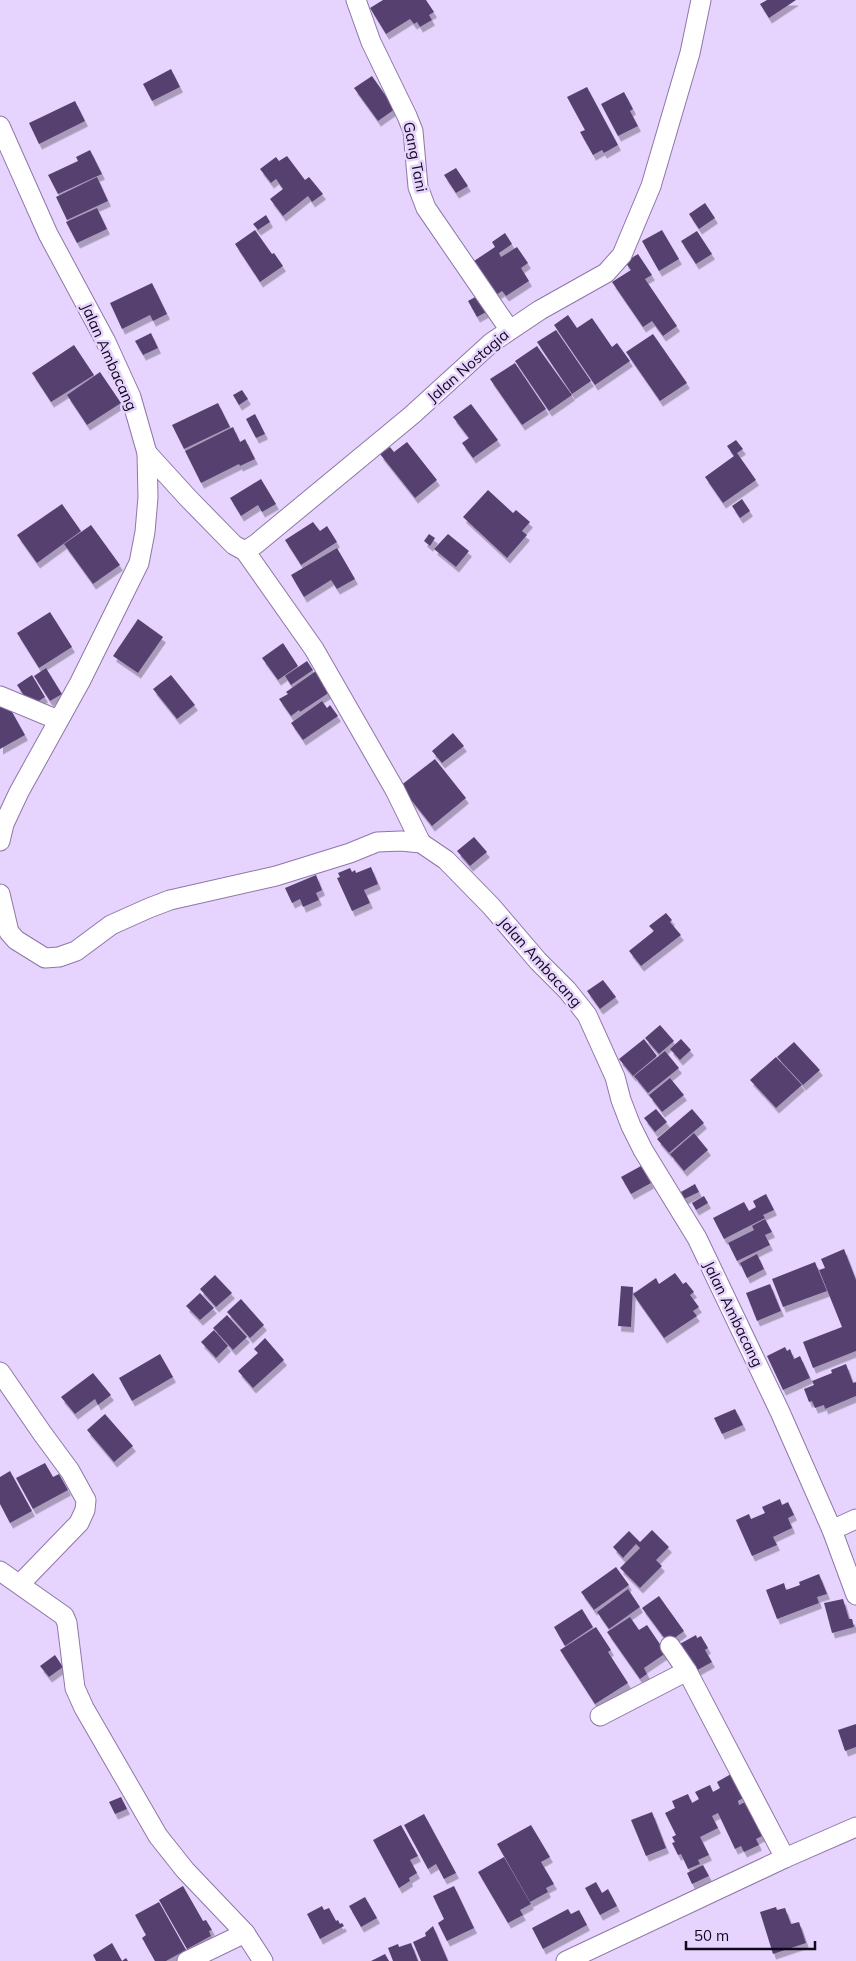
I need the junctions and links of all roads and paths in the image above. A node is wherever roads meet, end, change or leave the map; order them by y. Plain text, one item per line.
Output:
1 (356, 0) edge
2 (702, 0) edge
3 (0, 126) edge
4 (509, 329) junction
5 (147, 453) junction
6 (245, 551) junction
7 (0, 696) edge
8 (58, 720) junction
9 (0, 841) edge
10 (421, 843) junction
11 (0, 894) edge
12 (5, 934) edge
13 (0, 1372) edge
14 (856, 1519) edge
15 (832, 1530) junction
16 (0, 1571) edge
17 (20, 1584) junction
18 (856, 1595) edge
19 (670, 1646) dead end
20 (686, 1671) junction
21 (600, 1716) dead end
22 (856, 1827) edge
23 (785, 1858) junction
24 (245, 1933) junction
25 (187, 1961) edge
26 (263, 1961) edge
27 (566, 1961) edge

1 - 4 street, Gang Tani
2 - 4 street, Jalan Nostagia
3 - 5 street, Jalan Ambacang
4 - 6 street, Jalan Nostagia
5 - 6 street
5 - 8 street, Jalan Ambacang
6 - 10 street
7 - 8 street
8 - 9 street, Jalan Ambacang
10 - 12 street, Jalan Ambacang
10 - 15 street, Jalan Ambacang
11 - 12 street, Jalan Ambacang
13 - 17 street
14 - 15 street
15 - 18 street, Jalan Ambacang
16 - 17 street
17 - 24 street
19 - 20 street
20 - 21 street
20 - 23 street
22 - 23 street
23 - 27 street
24 - 25 street
24 - 26 street

